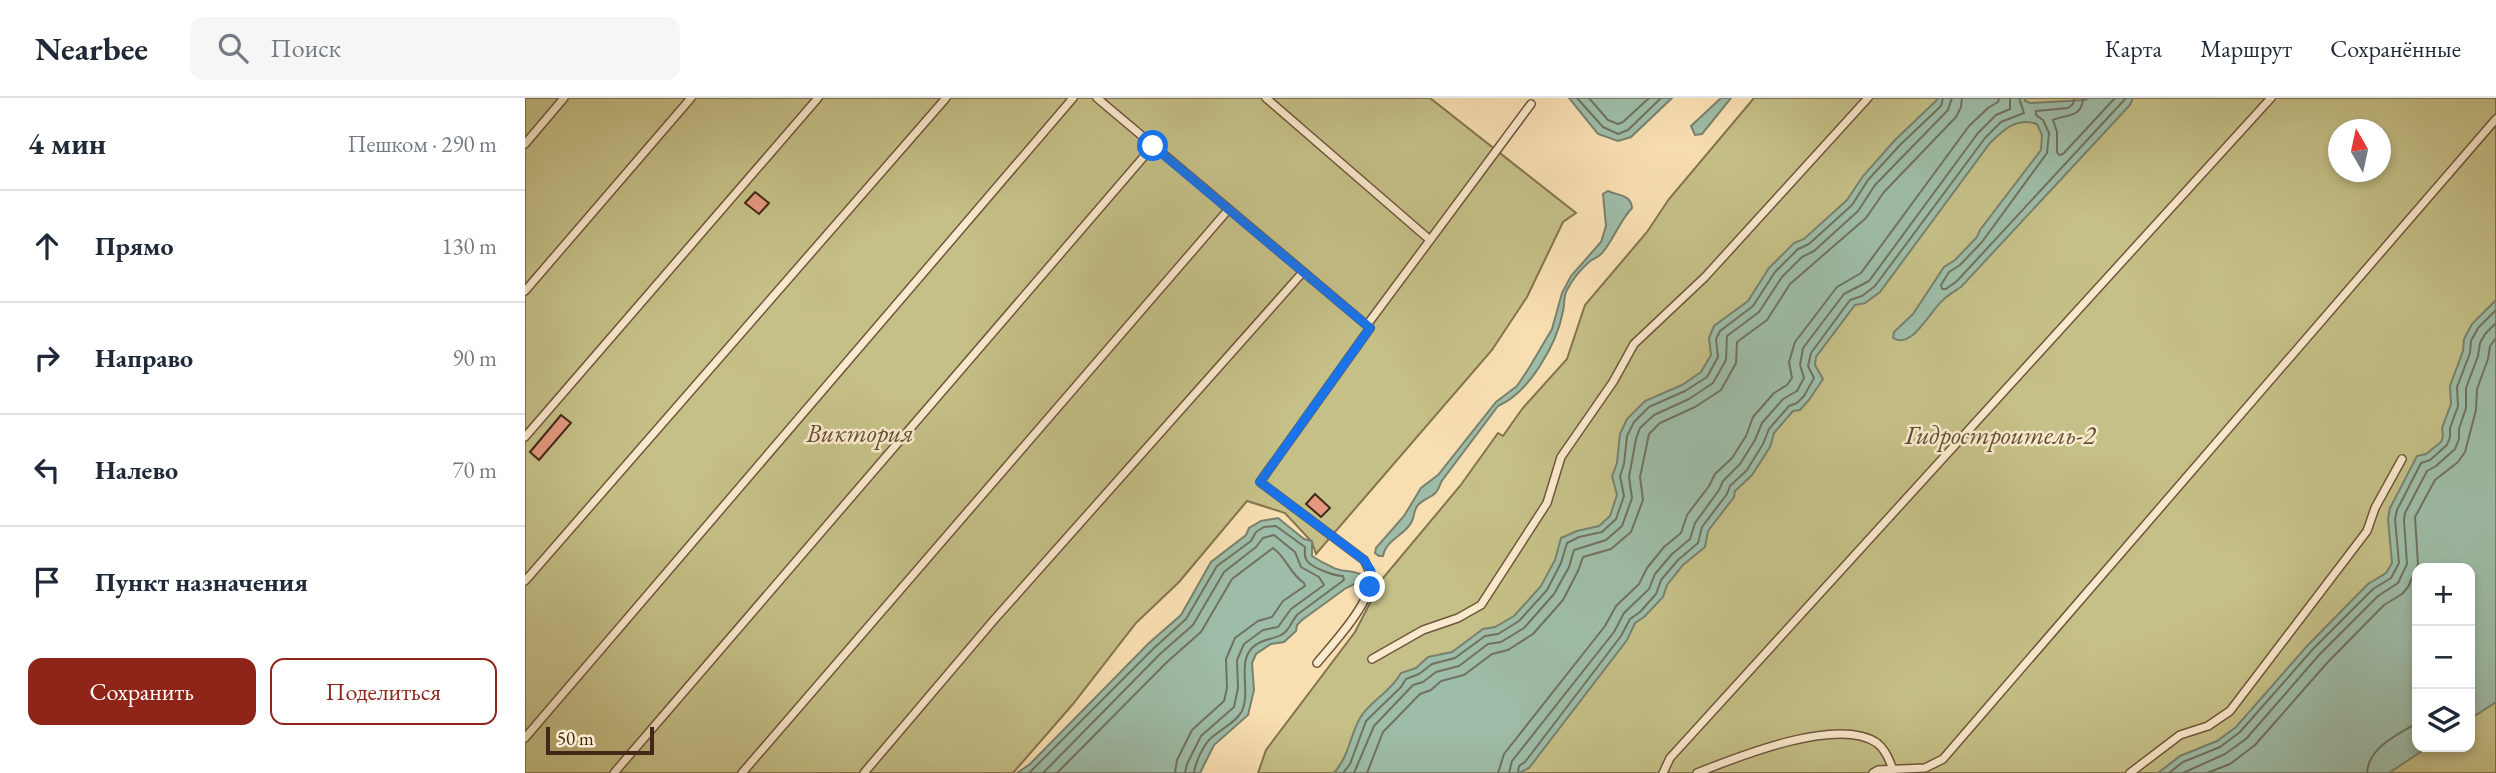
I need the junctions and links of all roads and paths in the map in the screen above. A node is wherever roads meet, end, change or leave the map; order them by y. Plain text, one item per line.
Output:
1 (564, 98) edge
2 (691, 98) edge
3 (818, 98) edge
4 (946, 98) edge
5 (1073, 98) edge
6 (1097, 98) edge
7 (1266, 98) edge
8 (1868, 98) edge
9 (2271, 98) edge
10 (1531, 104) dead end
11 (2496, 119) edge
12 (525, 144) edge
13 (1153, 146) junction
14 (1228, 210) junction
15 (1430, 240) junction
16 (1303, 272) junction
17 (525, 291) edge
18 (1367, 325) junction
19 (525, 437) edge
20 (2402, 459) dead end
21 (525, 581) edge
22 (1372, 659) dead end
23 (1317, 663) dead end
24 (525, 738) edge
25 (1893, 771) junction
26 (614, 773) edge
27 (742, 773) edge
28 (864, 773) edge
29 (1663, 773) edge
30 (1697, 773) edge
31 (1873, 773) edge
32 (2130, 773) edge

1 - 12 lane
2 - 17 lane
3 - 19 lane
4 - 21 lane
5 - 24 lane
6 - 13 lane
7 - 15 lane
8 - 22 lane
9 - 29 lane
10 - 15 lane
11 - 25 lane
13 - 14 lane
13 - 26 lane
14 - 16 lane
14 - 27 lane
15 - 18 lane
16 - 18 lane
16 - 28 lane
18 - 23 lane
20 - 32 lane
25 - 30 lane
25 - 31 lane

